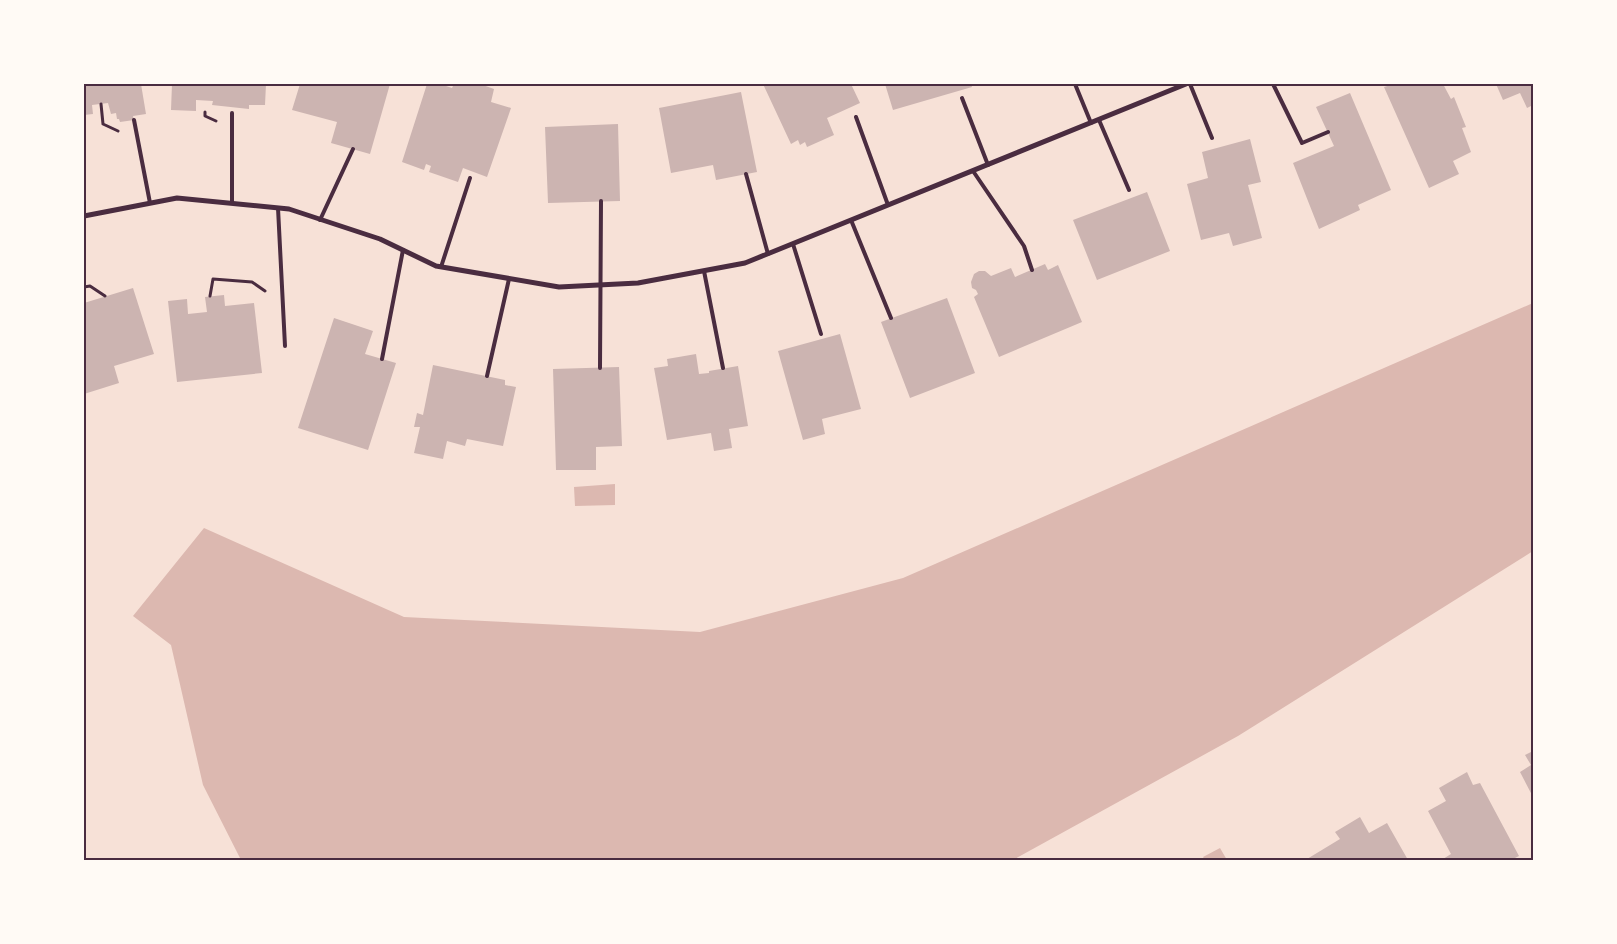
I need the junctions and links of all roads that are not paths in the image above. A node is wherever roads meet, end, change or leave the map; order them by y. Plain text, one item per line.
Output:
1 (1075, 84) edge
2 (1188, 84) edge
3 (1273, 84) edge
4 (1175, 86) edge
5 (962, 98) dead end
6 (232, 113) dead end
7 (856, 117) dead end
8 (134, 120) dead end
9 (1099, 120) junction
10 (1091, 123) junction
11 (1328, 132) dead end
12 (1212, 138) dead end
13 (352, 149) dead end
14 (988, 164) junction
15 (973, 171) junction
16 (746, 174) dead end
17 (470, 178) dead end
18 (1129, 190) dead end
19 (601, 201) dead end
20 (150, 203) junction
21 (232, 203) junction
22 (888, 205) junction
23 (278, 208) junction
24 (84, 216) edge
25 (320, 220) junction
26 (851, 220) junction
27 (793, 244) junction
28 (403, 250) junction
29 (768, 254) junction
30 (440, 267) junction
31 (1032, 270) dead end
32 (704, 271) junction
33 (509, 279) junction
34 (599, 285) junction
35 (891, 318) dead end
36 (821, 334) dead end
37 (285, 346) dead end
38 (382, 359) dead end
39 (600, 368) dead end
40 (723, 368) dead end
41 (487, 376) dead end

1 - 10 lane
2 - 4 street
2 - 12 lane
3 - 11 lane
4 - 9 street
5 - 14 lane
6 - 21 lane
7 - 22 lane
8 - 20 lane
9 - 10 street
9 - 18 lane
10 - 14 street
13 - 25 lane
14 - 15 street
15 - 22 street
15 - 31 lane
16 - 29 lane
17 - 30 lane
19 - 34 lane
20 - 21 street
20 - 24 street
21 - 23 street
22 - 26 street
23 - 25 street
23 - 37 lane
25 - 28 street
26 - 27 street
26 - 35 lane
27 - 29 street
27 - 36 lane
28 - 30 street
28 - 38 lane
29 - 32 street
30 - 33 street
32 - 34 street
32 - 40 lane
33 - 34 street
33 - 41 lane
34 - 39 lane

